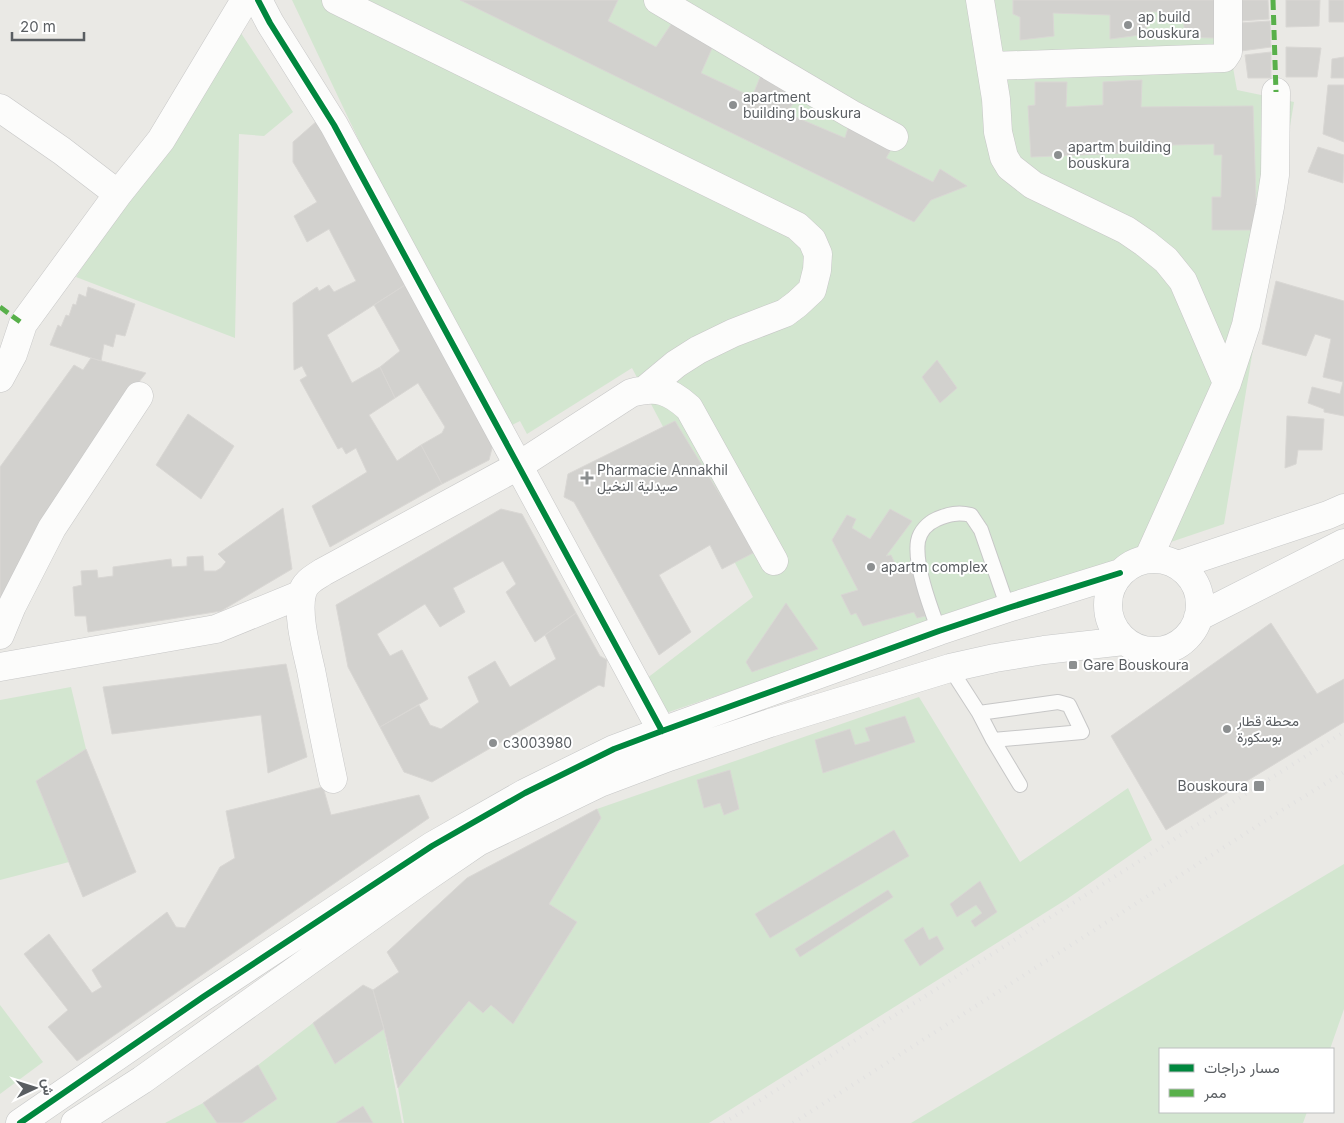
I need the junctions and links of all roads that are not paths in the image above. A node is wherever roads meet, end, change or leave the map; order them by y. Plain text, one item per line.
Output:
1 (336, 0) edge
2 (658, 0) edge
3 (980, 0) edge
4 (1228, 0) edge
5 (245, 3) edge
6 (991, 66) junction
7 (1276, 92) dead end
8 (0, 108) edge
9 (894, 137) dead end
10 (118, 194) junction
11 (24, 324) junction
12 (0, 337) edge
13 (0, 378) edge
14 (1227, 383) junction
15 (646, 389) junction
16 (139, 396) dead end
17 (518, 466) junction
18 (1344, 508) edge
19 (1344, 543) edge
20 (1148, 559) junction
21 (774, 561) dead end
22 (1178, 565) junction
23 (1120, 573) junction
24 (302, 594) junction
25 (1008, 608) junction
26 (1198, 617) junction
27 (939, 631) junction
28 (0, 635) edge
29 (1124, 641) junction
30 (0, 667) edge
31 (950, 668) junction
32 (979, 713) junction
33 (662, 731) junction
34 (993, 740) junction
35 (333, 779) dead end
36 (1020, 785) dead end
37 (20, 1123) edge
38 (75, 1123) edge

1 - 15 street
2 - 9 street
3 - 6 street
4 - 6 street
5 - 10 street
5 - 17 street
6 - 14 street
7 - 14 street
8 - 10 street
10 - 11 street
11 - 12 street
11 - 13 street
14 - 20 street
15 - 17 street
15 - 21 street
16 - 28 street
17 - 24 street
17 - 33 street
18 - 22 street
19 - 26 street
20 - 22 street
20 - 23 street
22 - 26 street
23 - 25 street
23 - 29 street
24 - 30 street
24 - 35 street
25 - 27 street
25 - 27 lane
26 - 29 street
27 - 33 street
29 - 31 street
31 - 32 lane
31 - 38 street
32 - 34 lane
32 - 34 lane
33 - 37 street
34 - 36 lane

